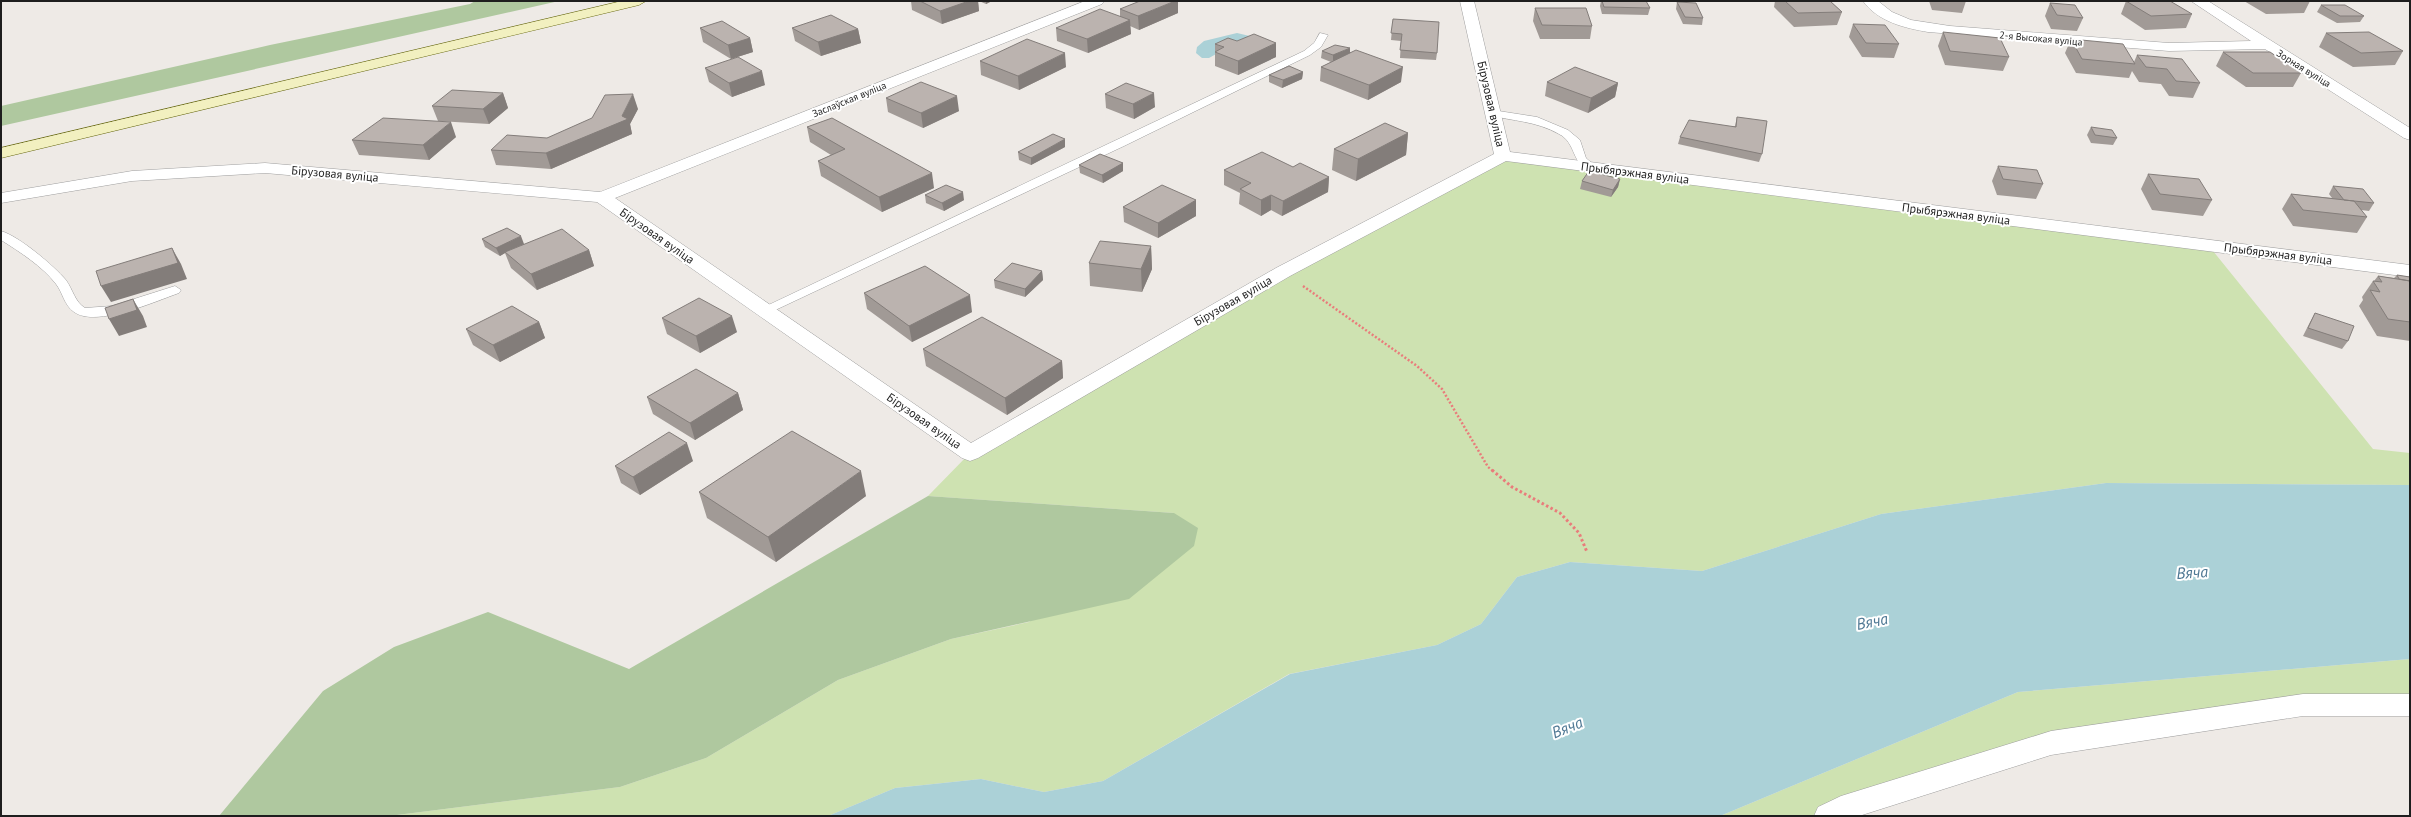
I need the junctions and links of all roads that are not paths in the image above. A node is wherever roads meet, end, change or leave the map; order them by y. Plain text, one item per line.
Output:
1 (639, 1) edge
2 (1097, 1) edge
3 (1467, 1) edge
4 (1870, 1) edge
5 (2198, 1) edge
6 (1323, 35) dead end
7 (2267, 45) junction
8 (1492, 113) junction
9 (2410, 135) edge
10 (1, 152) edge
11 (1503, 156) junction
12 (1592, 168) junction
13 (602, 197) junction
14 (1, 198) edge
15 (1, 235) edge
16 (2410, 271) edge
17 (175, 290) dead end
18 (764, 310) junction
19 (2410, 705) edge
20 (1829, 816) edge

1 - 10 main road
2 - 13 street, Заслаўская вуліца
3 - 8 street, Бірузовая вуліца
4 - 7 street, 2-я Высокая вуліца
5 - 7 street, Зорная вуліца
6 - 18 lane
7 - 9 street, Зорная вуліца
8 - 11 street, Бірузовая вуліца
8 - 12 lane
11 - 12 street, Прыбярэжная вуліца
11 - 18 street, Бірузовая вуліца
12 - 16 street, Прыбярэжная вуліца
13 - 14 street, Бірузовая вуліца
13 - 18 street, Бірузовая вуліца
15 - 17 lane
19 - 20 street

